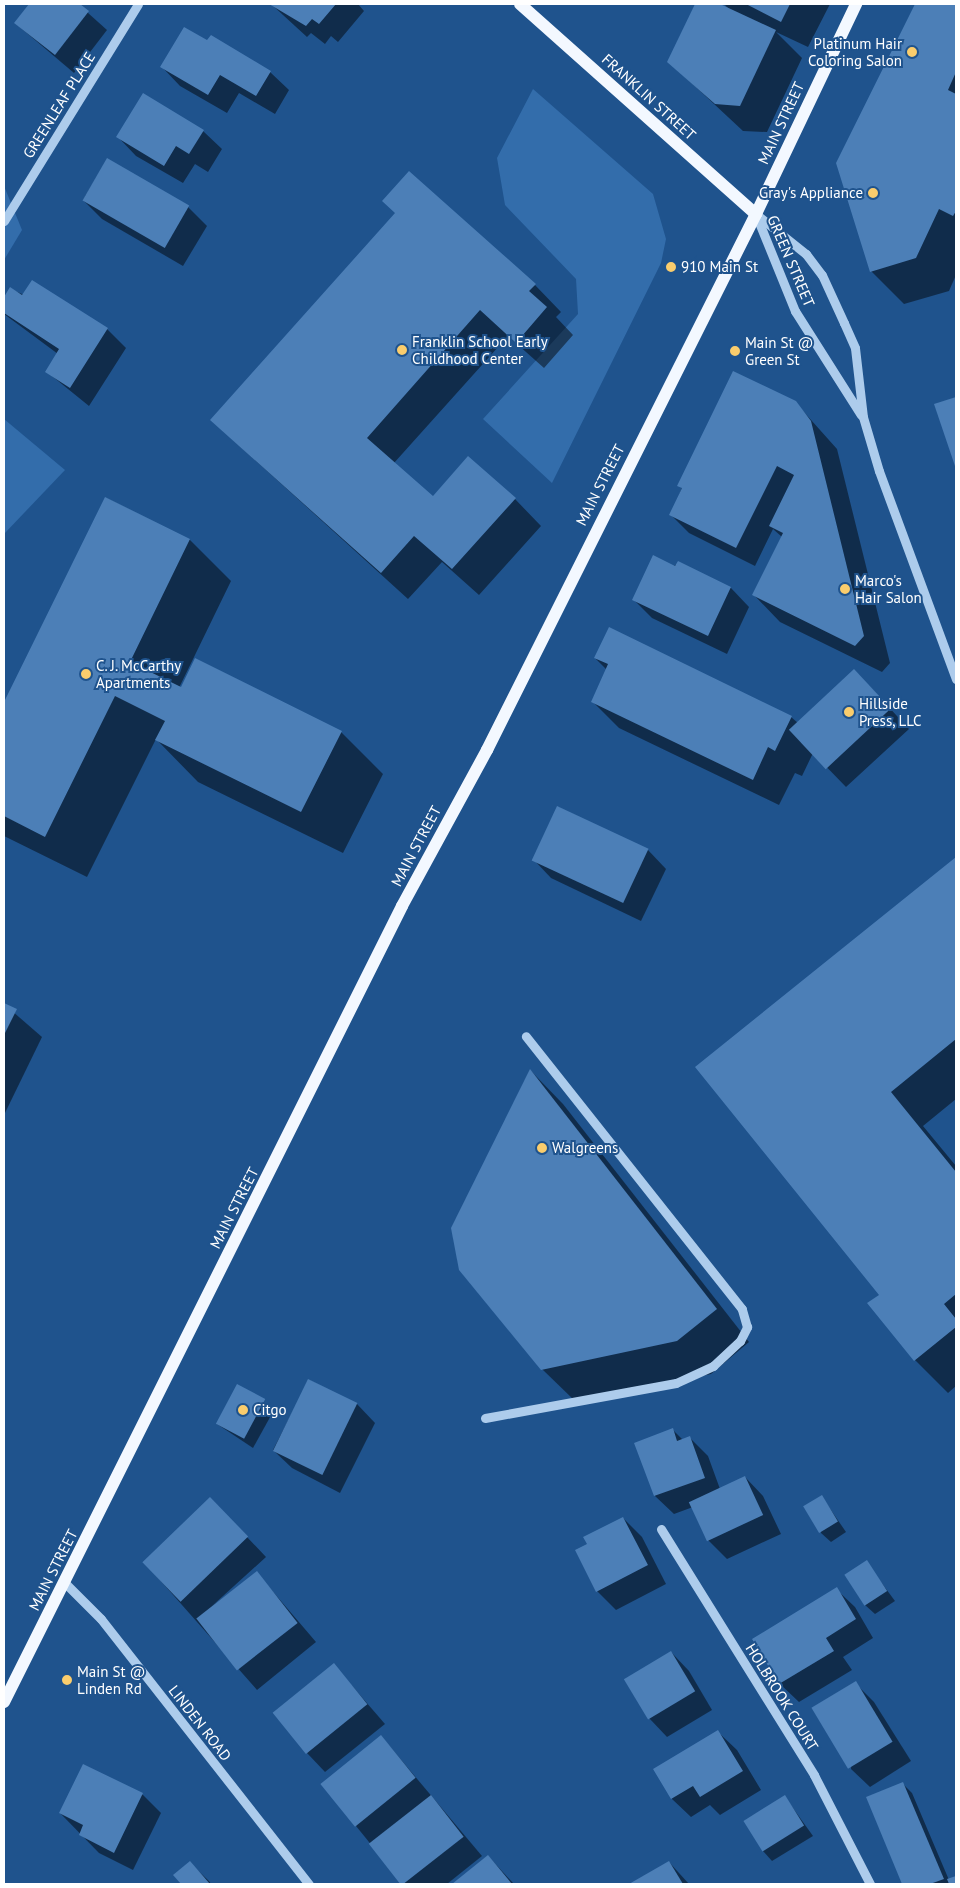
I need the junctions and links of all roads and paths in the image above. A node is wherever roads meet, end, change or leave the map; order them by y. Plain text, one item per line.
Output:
1 (138, 4) edge
2 (520, 4) edge
3 (856, 4) edge
4 (756, 214) junction
5 (4, 221) edge
6 (863, 417) junction
7 (956, 679) edge
8 (526, 1036) dead end
9 (485, 1418) dead end
10 (661, 1529) dead end
11 (64, 1582) junction
12 (4, 1702) edge
13 (309, 1884) edge
14 (870, 1884) edge

1 - 5 street, GREENLEAF PLACE
2 - 4 main road, FRANKLIN STREET
3 - 4 main road, MAIN STREET
4 - 6 street, GREEN STREET
4 - 6 street, GREEN STREET
4 - 11 main road, MAIN STREET
6 - 7 street, GREEN STREET
8 - 9 street
10 - 14 street, HOLBROOK COURT
11 - 12 main road, MAIN STREET
11 - 13 street, LINDEN ROAD

